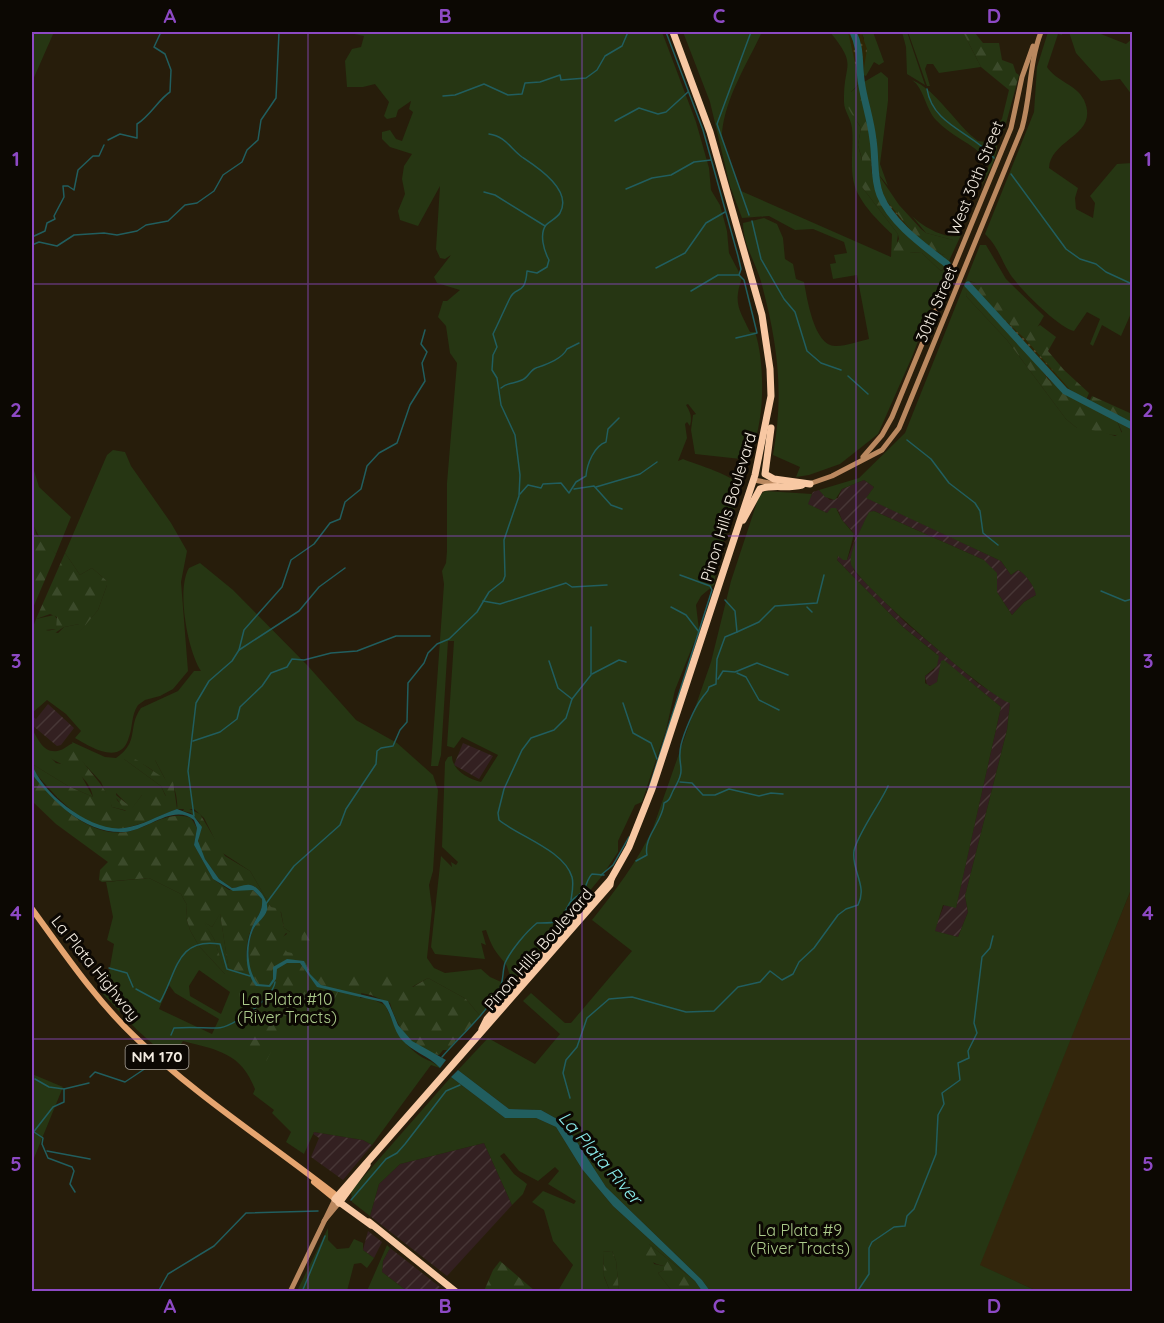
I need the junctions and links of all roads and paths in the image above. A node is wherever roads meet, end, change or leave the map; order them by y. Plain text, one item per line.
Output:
1 (673, 32) edge
2 (1041, 32) edge
3 (771, 396) junction
4 (861, 459) junction
5 (754, 480) junction
6 (806, 484) junction
7 (719, 581) junction
8 (32, 909) edge
9 (338, 1199) junction
10 (290, 1292) edge
11 (456, 1292) edge

1 - 3 highway, Pinon Hills Boulevard
2 - 4 main road, West 30th Street
2 - 4 main road, 30th Street
3 - 5 highway, Pinon Hills Boulevard
3 - 6 highway
4 - 6 main road, 30th Street
5 - 6 main road, 30th Street
5 - 7 highway, Pinon Hills Boulevard
6 - 7 highway
7 - 9 highway, Pinon Hills Boulevard
8 - 9 main road, La Plata Highway / NM 170
9 - 10 main road
9 - 11 highway, La Plata Highway / NM 170

